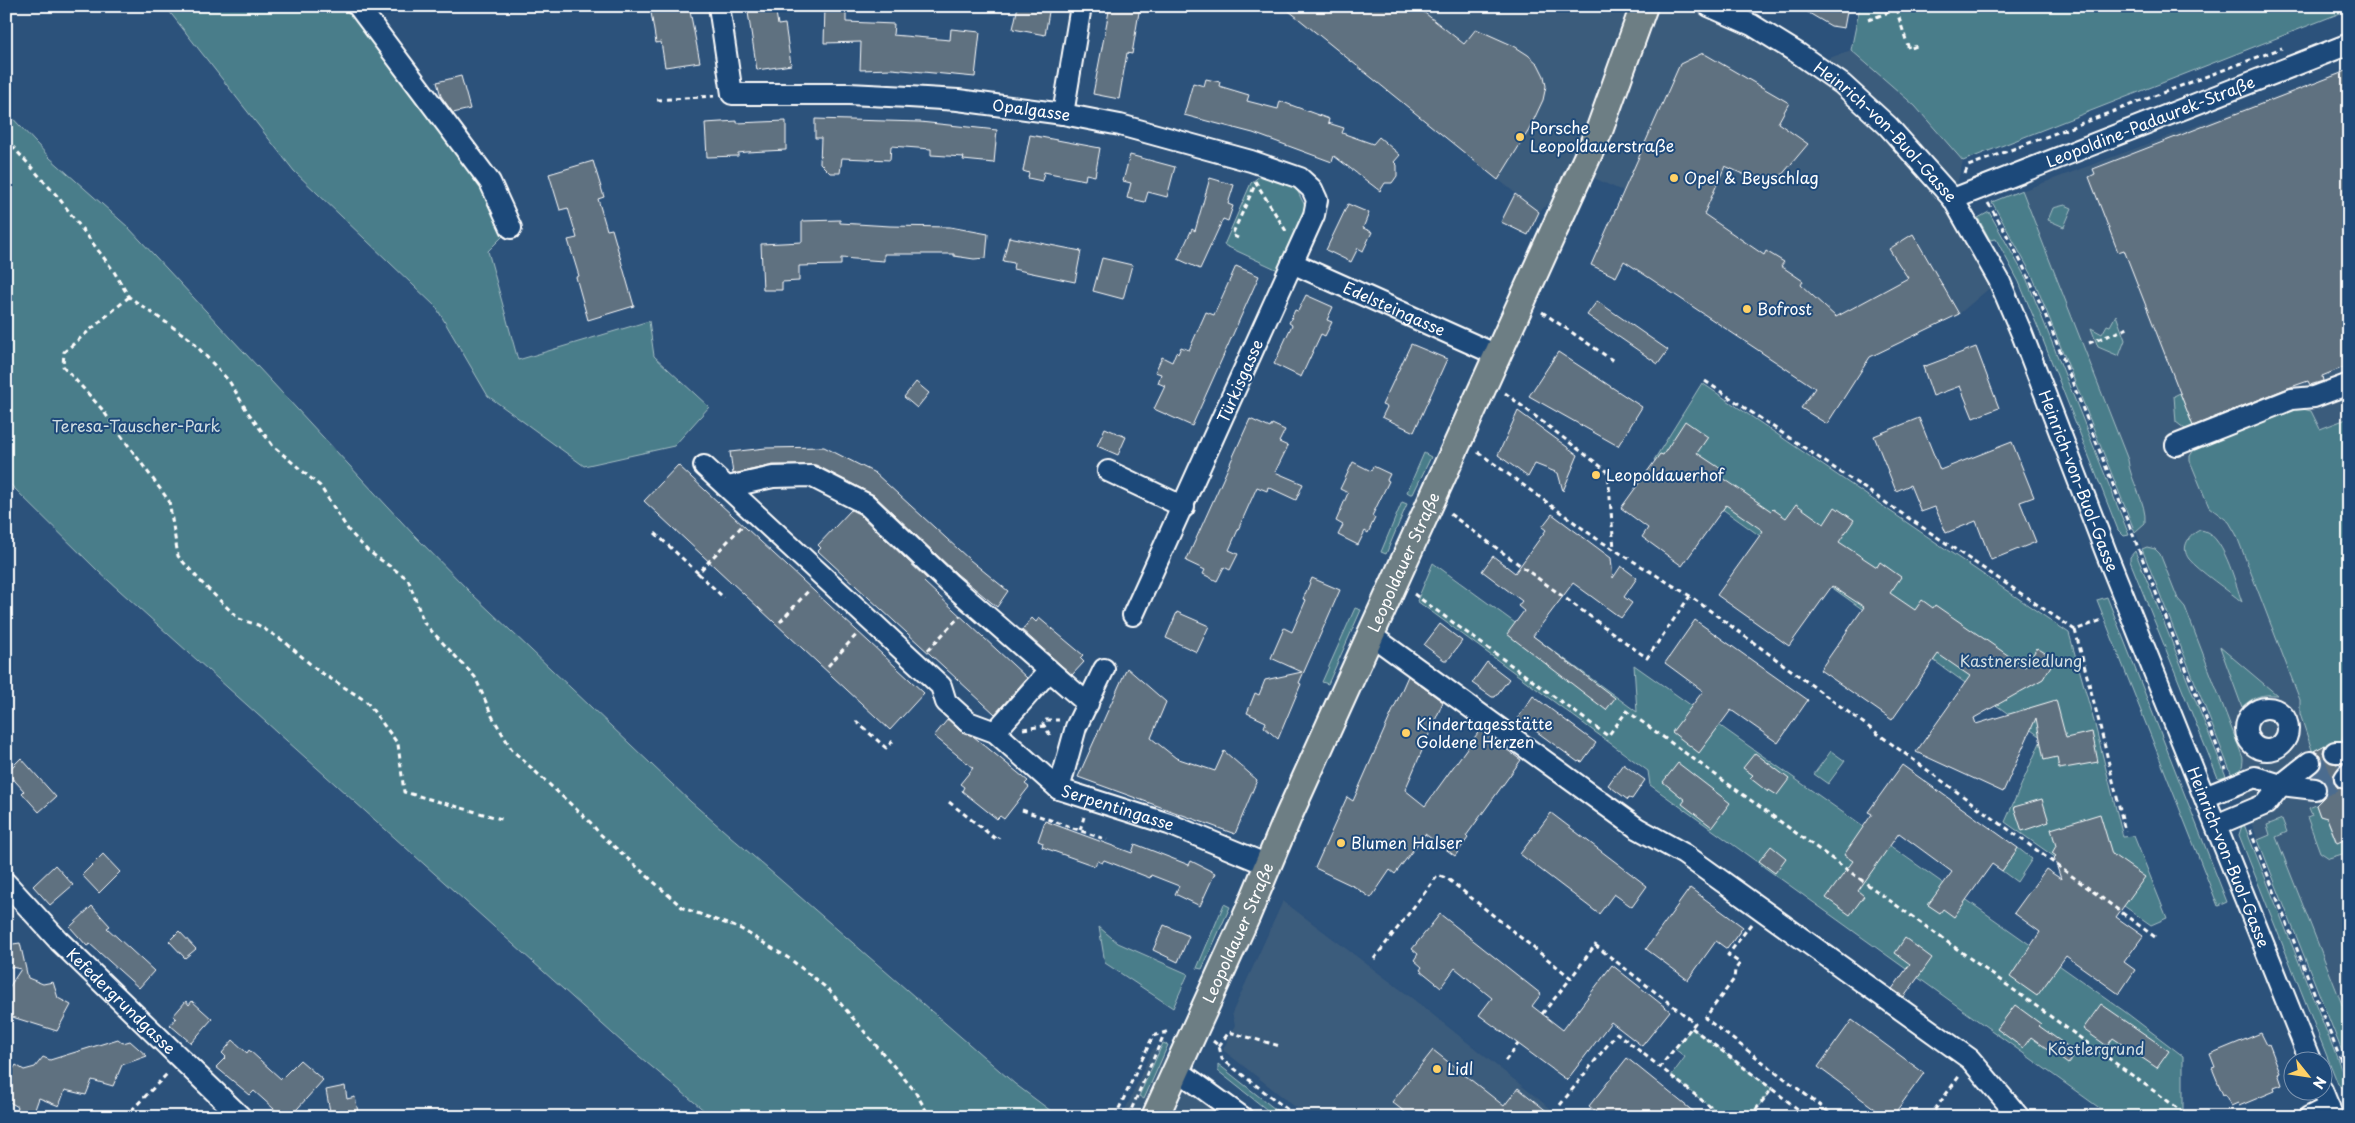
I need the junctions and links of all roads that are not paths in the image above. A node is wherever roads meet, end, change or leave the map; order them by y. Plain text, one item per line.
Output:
1 (358, 6) edge
2 (718, 6) edge
3 (1081, 6) edge
4 (1644, 6) edge
5 (1709, 6) edge
6 (2349, 44) edge
7 (1063, 114) junction
8 (1953, 200) junction
9 (510, 228) dead end
10 (1292, 263) junction
11 (1497, 355) junction
12 (2349, 384) edge
13 (2176, 445) dead end
14 (704, 466) dead end
15 (1108, 471) dead end
16 (728, 487) junction
17 (1185, 504) junction
18 (1133, 615) dead end
19 (1371, 634) junction
20 (1104, 669) dead end
21 (1049, 671) junction
22 (1088, 704) junction
23 (995, 732) junction
24 (2270, 750) dead end
25 (2312, 775) tunnel mouth
26 (2281, 785) junction
27 (1059, 788) junction
28 (2205, 797) junction
29 (2216, 825) junction
30 (1268, 865) junction
31 (6, 883) edge
32 (2306, 1050) edge
33 (1176, 1069) junction
34 (2328, 1105) edge
35 (241, 1117) edge
36 (1155, 1117) edge
37 (1242, 1117) edge
38 (2019, 1117) edge
39 (2309, 1117) edge

1 - 9 street
2 - 7 street, Opalgasse
3 - 7 street
4 - 11 main road, Leopoldauer Straße
5 - 8 street, Heinrich-von-Buol-Gasse
6 - 8 street, Leopoldine-Padaurek-Straße
7 - 10 street, Opalgasse
8 - 28 street, Heinrich-von-Buol-Gasse
10 - 11 street, Edelsteingasse
10 - 17 street, Türkisgasse
11 - 19 main road, Leopoldauer Straße
12 - 13 street
14 - 16 street
15 - 17 street
16 - 21 street
16 - 23 street
17 - 18 street, Türkisgasse
19 - 30 main road, Leopoldauer Straße
19 - 38 street
20 - 22 street, Serpentingasse
21 - 22 street
21 - 23 street
22 - 27 street, Serpentingasse
23 - 27 street
24 - 26 street
25 - 26 street
26 - 28 street
26 - 29 street
27 - 30 street, Serpentingasse
28 - 29 street, Heinrich-von-Buol-Gasse
29 - 32 street, Heinrich-von-Buol-Gasse
30 - 33 main road, Leopoldauer Straße
31 - 35 street, Kefedergrundgasse
33 - 36 main road, Leopoldauer Straße
33 - 37 street
34 - 39 street

